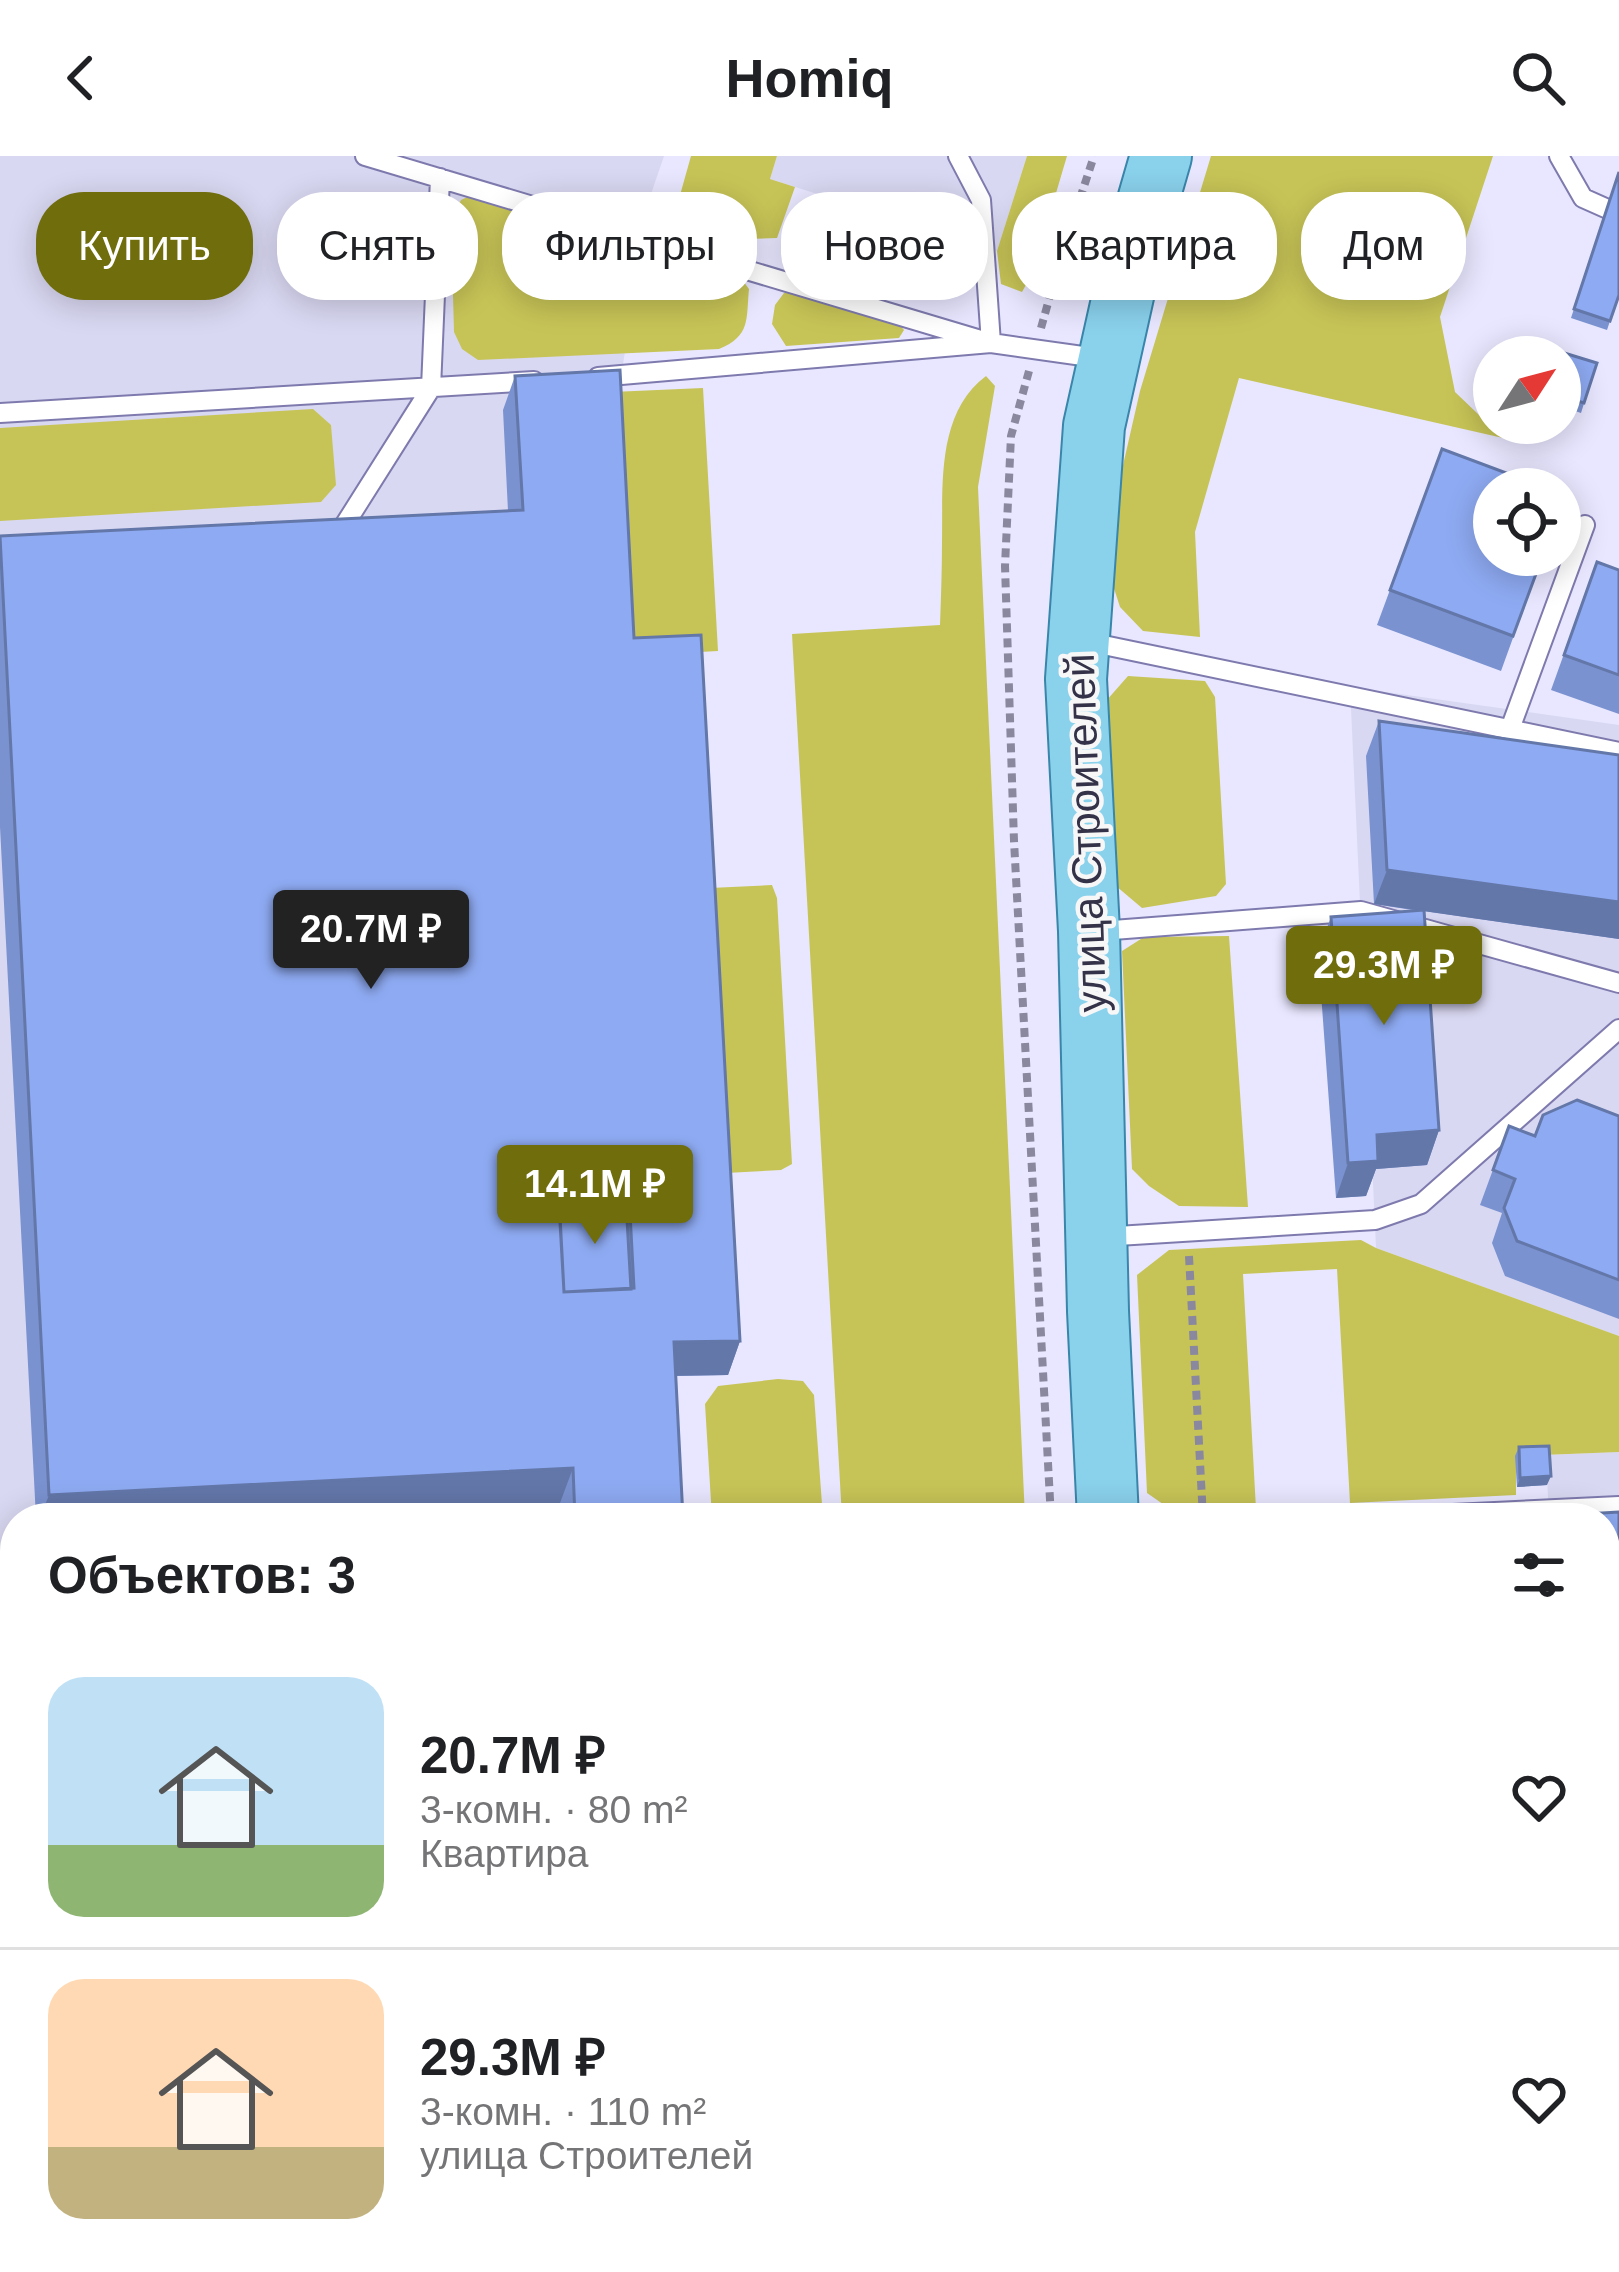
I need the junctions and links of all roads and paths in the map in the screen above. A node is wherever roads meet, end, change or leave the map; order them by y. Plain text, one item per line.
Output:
1 (366, 156) edge
2 (958, 156) edge
3 (1094, 156) edge
4 (1161, 156) edge
5 (1559, 156) edge
6 (440, 178) junction
7 (1619, 214) edge
8 (991, 344) junction
9 (1036, 350) junction
10 (1108, 360) junction
11 (574, 379) edge
12 (550, 380) edge
13 (431, 388) junction
14 (0, 413) edge
15 (1586, 525) dead end
16 (317, 533) edge
17 (1079, 640) junction
18 (1510, 729) junction
19 (1619, 752) edge
20 (1089, 931) junction
21 (1619, 983) edge
22 (1619, 1029) edge
23 (1188, 1232) junction
24 (1096, 1237) junction
25 (1051, 1503) edge
26 (1107, 1503) edge
27 (1202, 1503) edge

1 - 6 lane
2 - 8 lane
3 - 9 path
4 - 10 main road, улица Строителей
5 - 7 lane
6 - 8 lane
6 - 13 lane
8 - 9 lane
8 - 11 lane
9 - 10 lane
9 - 25 path
10 - 17 main road, улица Строителей
12 - 13 lane
13 - 14 lane
13 - 16 lane
15 - 18 lane
17 - 18 lane
17 - 20 main road, улица Строителей
18 - 19 lane
20 - 21 lane
20 - 24 main road, улица Строителей
22 - 23 lane
23 - 24 lane
23 - 27 path
24 - 26 main road, улица Строителей

